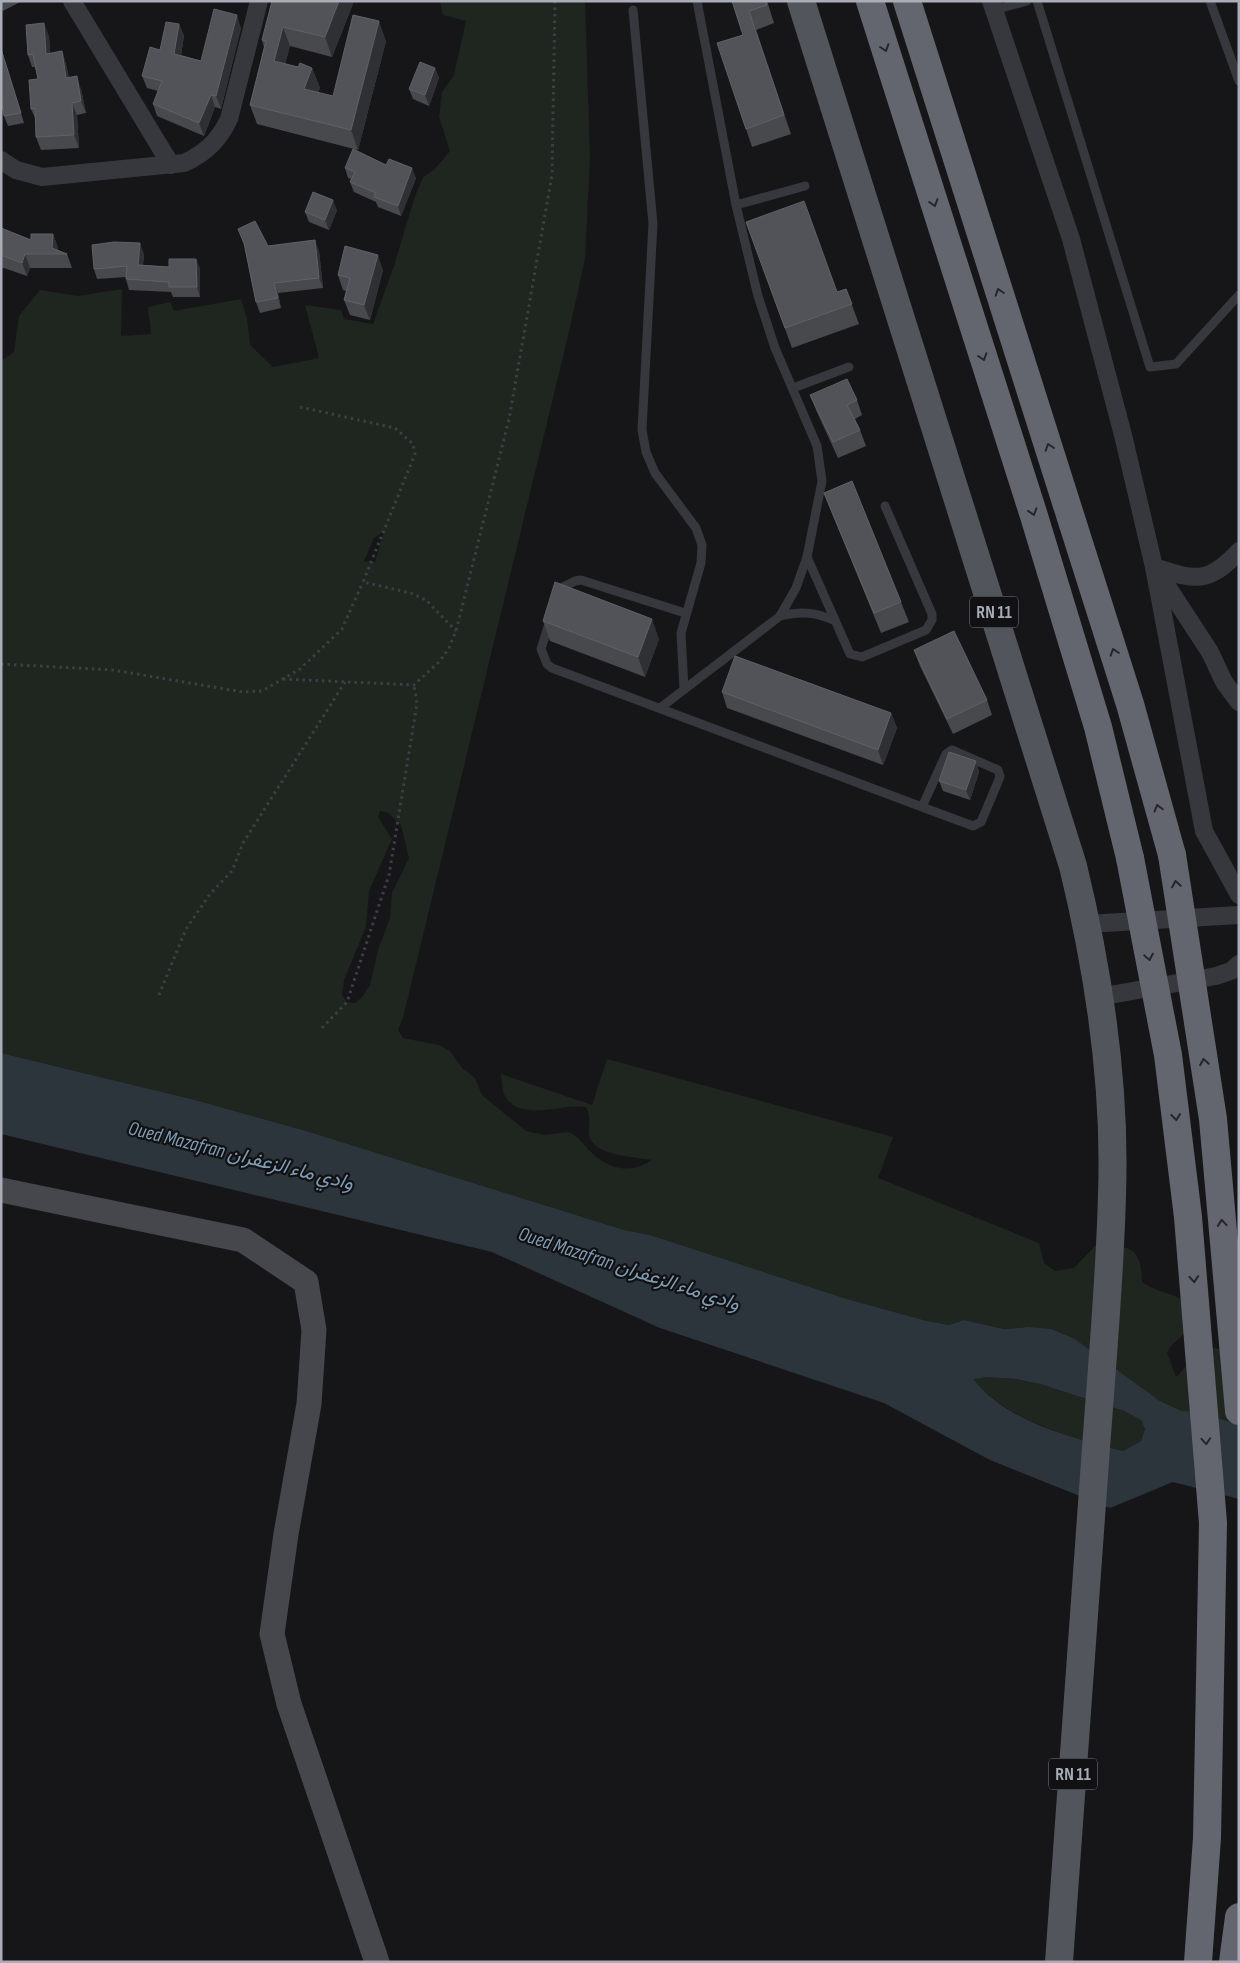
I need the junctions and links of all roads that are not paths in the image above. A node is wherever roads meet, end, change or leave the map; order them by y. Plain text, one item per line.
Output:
1 (72, 1) edge
2 (259, 1) edge
3 (697, 1) edge
4 (801, 1) edge
5 (870, 1) edge
6 (906, 1) edge
7 (1027, 1) edge
8 (1038, 1) edge
9 (1210, 1) edge
10 (992, 6) edge
11 (633, 10) dead end
12 (1239, 81) edge
13 (1, 160) edge
14 (171, 165) junction
15 (805, 186) dead end
16 (736, 205) junction
17 (1239, 295) edge
18 (849, 367) dead end
19 (792, 388) junction
20 (886, 506) dead end
21 (1239, 551) edge
22 (807, 557) junction
23 (1154, 567) junction
24 (685, 613) junction
25 (780, 616) junction
26 (833, 620) junction
27 (684, 689) junction
28 (1239, 702) edge
29 (660, 708) junction
30 (922, 808) junction
31 (1239, 895) edge
32 (1239, 915) edge
33 (1087, 924) junction
34 (1239, 964) edge
35 (1099, 997) junction
36 (1, 1190) edge
37 (1239, 1411) edge
38 (1239, 1916) edge
39 (377, 1962) edge
40 (1060, 1962) edge
41 (1198, 1962) edge
42 (1233, 1962) edge

1 - 14 street
2 - 14 street
3 - 16 lane
4 - 33 main road, RN 11
5 -> 41 highway, bridge
37 -> 6 highway, bridge
7 - 10 lane
8 - 17 lane
9 - 12 lane
10 - 23 street
11 - 24 lane
13 - 14 street
15 - 16 lane
16 - 19 lane
18 - 19 lane
19 - 22 lane
20 - 26 lane
21 - 23 street
22 - 25 lane
22 - 26 lane
23 - 28 street
23 - 31 street
24 - 27 lane
24 - 29 lane
25 - 26 lane
25 - 27 lane
27 - 29 lane
29 - 30 lane
30 - 30 lane
32 - 33 street
33 - 35 main road, RN 11
34 - 35 street
35 - 40 main road, RN 11
36 - 39 street
38 - 42 highway

